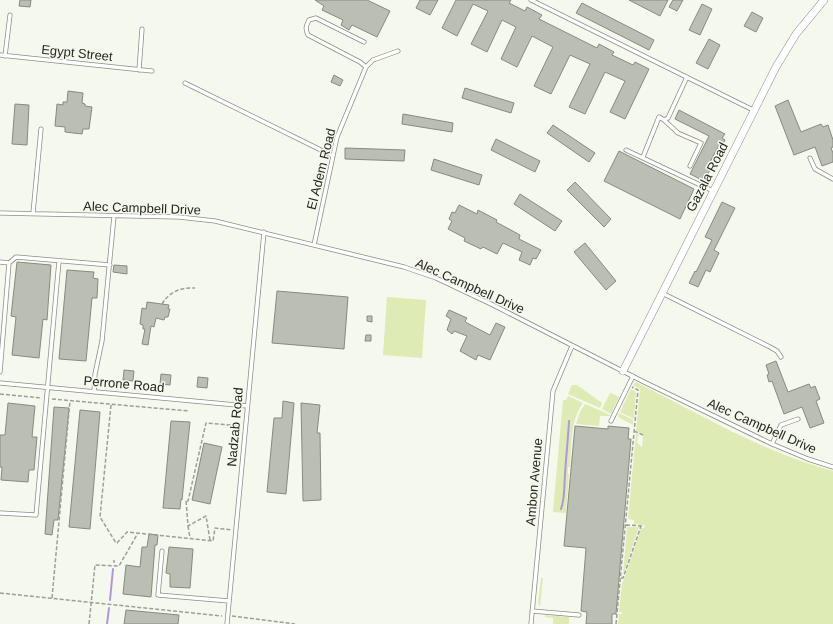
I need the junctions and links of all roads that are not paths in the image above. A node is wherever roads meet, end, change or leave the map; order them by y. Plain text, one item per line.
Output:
1 (531, 0) edge
2 (824, 0) edge
3 (10, 14) dead end
4 (142, 29) dead end
5 (364, 42) dead end
6 (398, 51) dead end
7 (0, 55) edge
8 (5, 56) junction
9 (366, 67) junction
10 (139, 70) junction
11 (152, 71) dead end
12 (687, 77) junction
13 (185, 84) dead end
14 (754, 110) junction
15 (664, 120) junction
16 (41, 129) dead end
17 (626, 150) dead end
18 (333, 156) junction
19 (643, 158) junction
20 (810, 158) dead end
21 (690, 166) dead end
22 (833, 179) edge
23 (713, 191) junction
24 (0, 213) edge
25 (33, 213) junction
26 (114, 216) junction
27 (264, 232) junction
28 (314, 245) junction
29 (59, 261) junction
30 (0, 262) edge
31 (9, 263) junction
32 (110, 265) junction
33 (662, 293) junction
34 (572, 346) junction
35 (780, 357) dead end
36 (1, 359) edge
37 (623, 371) junction
38 (0, 372) edge
39 (633, 376) junction
40 (0, 383) edge
41 (48, 387) junction
42 (94, 392) junction
43 (247, 406) junction
44 (798, 419) dead end
45 (611, 421) dead end
46 (772, 444) junction
47 (833, 467) edge
48 (0, 513) edge
49 (162, 551) dead end
50 (229, 602) junction
51 (532, 611) junction
52 (579, 615) dead end
53 (227, 624) edge
54 (531, 624) edge

1 - 12 lane
2 - 14 street, Gazala Road
3 - 8 lane
4 - 10 lane
5 - 9 lane
6 - 9 lane
7 - 8 lane, Egypt Street
8 - 10 lane, Egypt Street
9 - 18 lane, El Adem Road
10 - 11 lane, Egypt Street
12 - 14 lane
12 - 15 lane
13 - 18 lane
14 - 23 street, Gazala Road
15 - 19 lane
15 - 21 lane
16 - 25 lane
17 - 19 lane
18 - 28 lane, El Adem Road
19 - 23 lane
20 - 22 lane
23 - 33 street, Gazala Road
24 - 25 lane, Alec Campbell Drive
25 - 26 lane, Alec Campbell Drive
26 - 27 lane, Alec Campbell Drive
26 - 32 lane
27 - 28 lane, Alec Campbell Drive
27 - 43 lane, Nadzab Road
28 - 34 lane, Alec Campbell Drive
29 - 31 lane
29 - 32 lane
29 - 41 lane
30 - 31 lane
31 - 36 lane
32 - 42 lane
33 - 35 lane
33 - 37 street, Gazala Road
34 - 37 lane, Alec Campbell Drive
34 - 51 lane, Ambon Avenue
36 - 38 lane
37 - 39 lane, Alec Campbell Drive
39 - 45 lane
39 - 46 lane, Alec Campbell Drive
40 - 41 lane, Perrone Road
41 - 42 lane, Perrone Road
41 - 48 lane
42 - 43 lane, Perrone Road
43 - 50 lane, Nadzab Road
44 - 46 lane
46 - 47 lane, Alec Campbell Drive
49 - 50 lane
50 - 53 lane, Nadzab Road
51 - 52 lane
51 - 54 lane, Ambon Avenue

